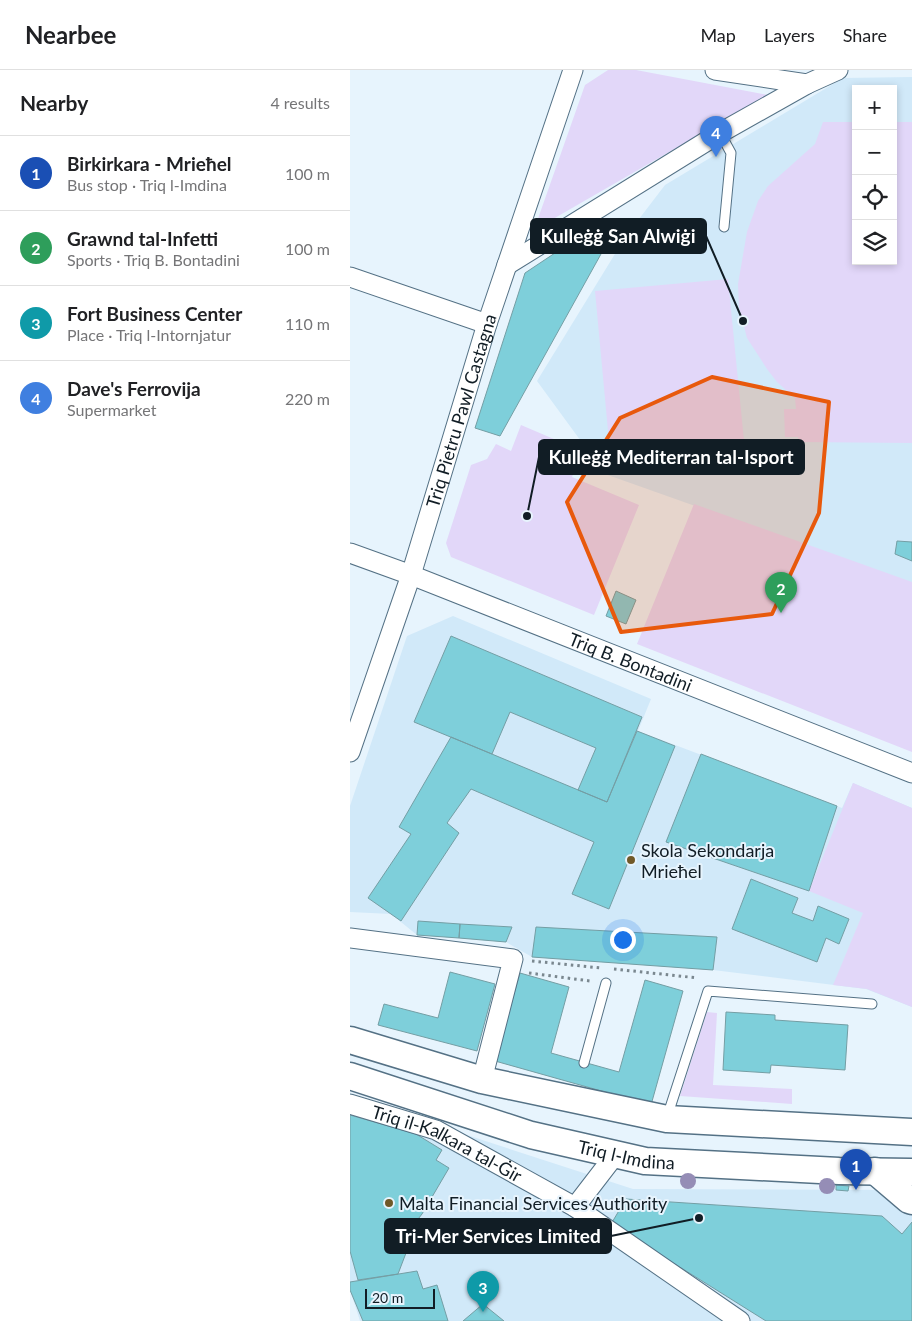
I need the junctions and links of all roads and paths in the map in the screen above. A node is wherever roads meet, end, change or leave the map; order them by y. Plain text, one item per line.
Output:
1 (573, 70) edge
2 (715, 70) edge
3 (836, 70) edge
4 (807, 84) junction
5 (720, 133) junction
6 (724, 226) dead end
7 (507, 264) junction
8 (350, 277) edge
9 (487, 324) junction
10 (350, 553) edge
11 (411, 575) junction
12 (350, 752) edge
13 (912, 773) edge
14 (350, 938) edge
15 (511, 965) junction
16 (606, 983) joint
17 (872, 1004) dead end
18 (350, 1040) edge
19 (584, 1062) dead end
20 (350, 1076) edge
21 (482, 1080) junction
22 (350, 1104) edge
23 (666, 1119) junction
24 (907, 1134) edge
25 (616, 1155) junction
26 (875, 1171) junction
27 (912, 1172) edge
28 (912, 1201) edge
29 (575, 1207) junction
30 (740, 1321) edge

1 - 7 street, Triq Pietru Pawl Castagna
2 - 4 street
3 - 4 street
4 - 5 street
5 - 6 lane
5 - 7 street
7 - 9 street, Triq Pietru Pawl Castagna
8 - 9 street
9 - 11 street, Triq Pietru Pawl Castagna
10 - 11 street, Triq B. Bontadini
11 - 12 street, Triq Pietru Pawl Castagna
11 - 13 street, Triq B. Bontadini
14 - 15 street
15 - 16 path
15 - 21 street
16 - 19 lane
17 - 23 lane
18 - 21 main road
20 - 25 main road, Triq l-Imdina
21 - 23 main road
22 - 29 street, Triq il-Kalkara tal-Ġir
23 - 24 main road
25 - 26 main road, Triq l-Imdina
25 - 29 street
26 - 27 main road, Triq l-Imdina
26 - 28 main road
29 - 30 street, Triq il-Kalkara tal-Ġir

